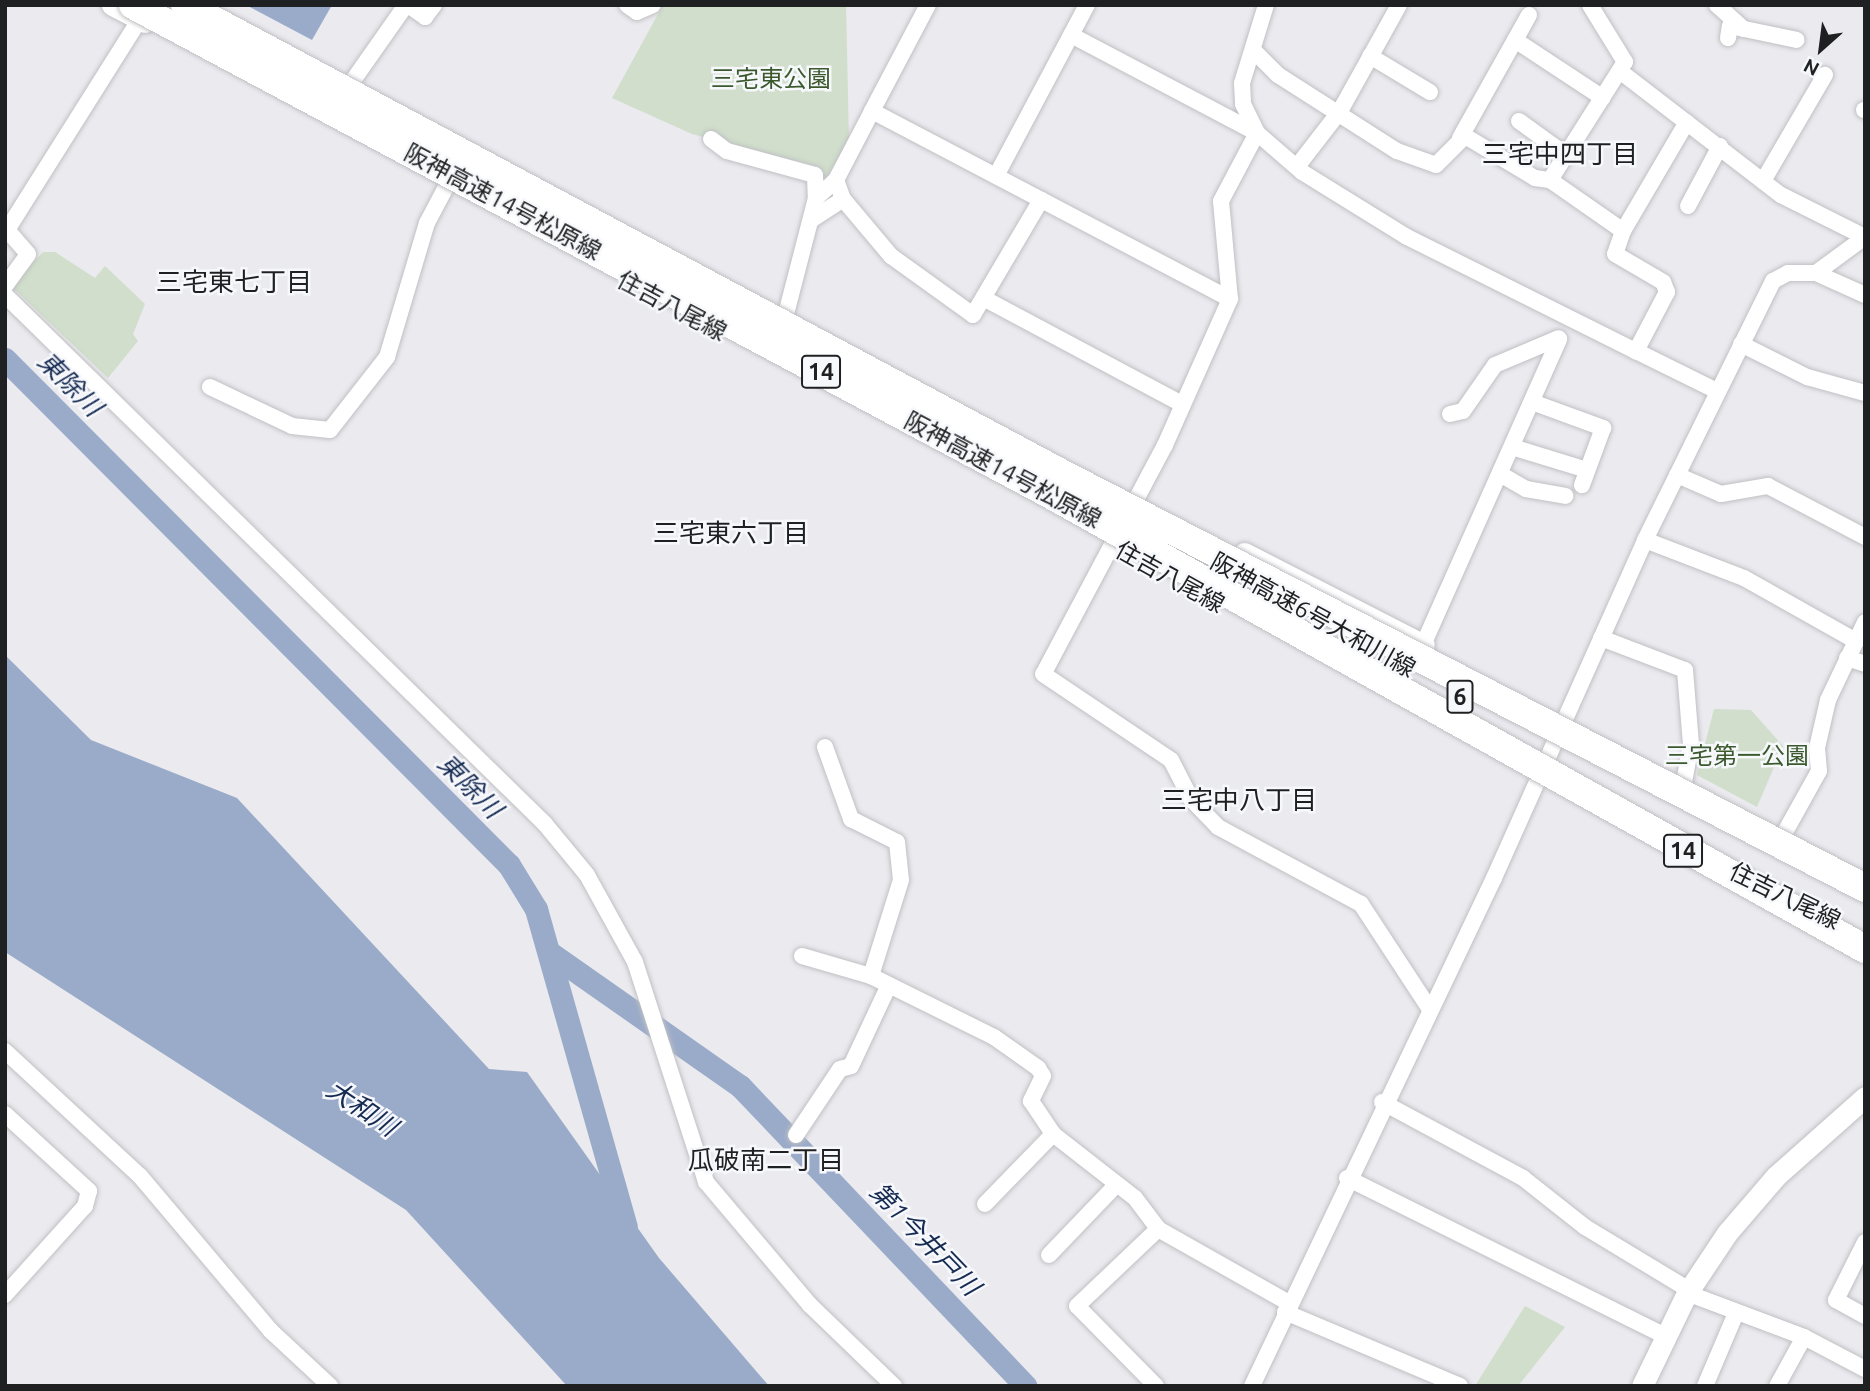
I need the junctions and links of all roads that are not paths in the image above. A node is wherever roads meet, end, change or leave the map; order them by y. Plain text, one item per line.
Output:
1 (112, 5) edge
2 (186, 5) edge
3 (407, 5) edge
4 (434, 5) edge
5 (627, 5) edge
6 (653, 5) edge
7 (928, 5) edge
8 (1087, 5) edge
9 (1266, 5) edge
10 (1399, 5) edge
11 (1590, 5) edge
12 (1725, 6) edge
13 (136, 12) edge
14 (1529, 15) dead end
15 (1744, 29) junction
16 (1071, 35) junction
17 (1728, 38) dead end
18 (1514, 40) junction
19 (1797, 40) dead end
20 (1253, 50) junction
21 (1370, 56) junction
22 (1621, 72) junction
23 (1825, 75) dead end
24 (347, 86) junction
25 (1430, 92) dead end
26 (1603, 98) junction
27 (872, 111) junction
28 (1340, 111) junction
29 (329, 120) junction
30 (1519, 121) dead end
31 (1687, 122) junction
32 (1257, 133) junction
33 (1460, 138) junction
34 (711, 139) dead end
35 (1720, 146) junction
36 (1566, 155) junction
37 (1299, 164) junction
38 (996, 176) junction
39 (836, 180) junction
40 (1550, 180) junction
41 (1763, 181) junction
42 (447, 185) junction
43 (816, 198) junction
44 (843, 199) junction
45 (1041, 200) junction
46 (1688, 206) dead end
47 (811, 220) junction
48 (1623, 230) junction
49 (1865, 237) edge
50 (1816, 273) junction
51 (5, 286) edge
52 (5, 295) edge
53 (1865, 295) edge
54 (1230, 299) junction
55 (987, 300) junction
56 (790, 315) junction
57 (1570, 321) junction
58 (1559, 339) junction
59 (1741, 344) junction
60 (1636, 351) junction
61 (767, 356) junction
62 (210, 387) dead end
63 (1717, 391) junction
64 (1865, 393) edge
65 (1532, 402) junction
66 (1180, 403) junction
67 (1450, 414) dead end
68 (1512, 447) junction
69 (1063, 474) junction
70 (1500, 474) junction
71 (1676, 475) junction
72 (1565, 496) dead end
73 (1133, 501) junction
74 (1865, 537) edge
75 (1645, 540) junction
76 (1109, 543) junction
77 (1865, 622) edge
78 (1601, 638) junction
79 (1856, 641) junction
80 (1423, 645) junction
81 (1847, 658) junction
82 (1865, 664) edge
83 (1563, 720) junction
84 (1504, 746) junction
85 (825, 747) dead end
86 (1541, 774) junction
87 (1682, 789) junction
88 (1780, 841) junction
89 (1865, 887) edge
90 (1865, 905) edge
91 (1865, 928) edge
92 (1865, 936) edge
93 (1865, 948) edge
94 (802, 956) dead end
95 (871, 976) junction
96 (887, 989) junction
97 (1429, 1008) junction
98 (5, 1051) edge
99 (1865, 1097) edge
100 (1382, 1102) junction
101 (5, 1114) edge
102 (1052, 1133) junction
103 (796, 1135) dead end
104 (1347, 1178) junction
105 (1117, 1184) junction
106 (985, 1204) dead end
107 (1158, 1229) junction
108 (1865, 1242) edge
109 (1049, 1255) dead end
110 (7, 1290) edge
111 (1688, 1292) junction
112 (1287, 1307) junction
113 (1736, 1313) junction
114 (1865, 1316) edge
115 (1667, 1337) junction
116 (1804, 1337) junction
117 (1865, 1369) edge
118 (330, 1386) edge
119 (894, 1386) edge
120 (1156, 1386) edge
121 (1252, 1386) edge
122 (1460, 1386) edge
123 (1642, 1386) edge
124 (1705, 1386) edge
125 (1777, 1386) edge

1 - 13 main road, 住吉八尾線
2 - 24 main road, 住吉八尾線
2 - 69 highway, 阪神高速14号松原線 / 14, bridge
3 - 4 street
3 - 24 street
5 - 6 street
7 - 27 street
8 - 16 street
9 - 20 street
10 - 21 street
11 - 22 street
12 - 15 street
13 - 29 main road, 住吉八尾線
13 - 51 street
13 - 84 highway, 阪神高速14号松原線 / 14, bridge
14 - 18 street
15 - 17 street
15 - 19 street
16 - 32 street
16 - 38 street
18 - 26 street
18 - 33 street
20 - 28 street
20 - 32 street
21 - 25 street
21 - 28 street
22 - 26 street
22 - 31 street
23 - 41 street
24 - 29 street
24 - 56 main road, 住吉八尾線
26 - 36 street
27 - 38 street
27 - 39 street
28 - 33 street
28 - 37 street
29 - 42 main road, 住吉八尾線
30 - 36 street
31 - 35 street
31 - 48 street
32 - 37 street
32 - 54 street
33 - 40 street
34 - 43 street
35 - 41 street
35 - 46 street
36 - 40 street
37 - 57 street
38 - 45 street
39 - 43 street
39 - 44 street
40 - 48 street
41 - 49 street
42 - 61 main road, 住吉八尾線
42 - 62 street
43 - 47 street
44 - 47 street
44 - 55 street
45 - 54 street
45 - 55 street
47 - 56 street
48 - 60 street
49 - 50 street
50 - 53 street
50 - 59 street
52 - 119 street
54 - 66 street
55 - 66 street
56 - 61 street
56 - 73 main road, 住吉八尾線
57 - 58 street
57 - 60 street
58 - 65 street
58 - 67 street
59 - 63 street
59 - 64 street
60 - 63 street
61 - 76 main road, 住吉八尾線
63 - 71 street
65 - 68 street
65 - 68 street
66 - 73 street
68 - 70 street
69 - 89 highway, 阪神高速14号松原線 / 14, bridge
69 - 90 highway, 阪神高速6号大和川線 / 6, bridge
70 - 72 street
70 - 80 street
71 - 74 street
71 - 75 street
73 - 76 street
73 - 80 main road, 住吉八尾線
75 - 78 street
75 - 79 street
76 - 86 main road, 住吉八尾線
76 - 97 street
77 - 79 street
78 - 83 street
78 - 87 street
79 - 81 street
80 - 83 main road, 住吉八尾線
81 - 82 street
81 - 88 street
83 - 86 street
83 - 87 main road, 住吉八尾線
84 - 91 highway, bridge
84 - 93 highway, 阪神高速14号松原線 / 14, bridge
85 - 95 street
86 - 92 main road, 住吉八尾線
86 - 97 street
87 - 88 main road, 住吉八尾線
88 - 89 main road, 住吉八尾線
94 - 95 street
95 - 96 street
96 - 102 street
96 - 103 street
97 - 100 street
98 - 118 street
99 - 111 main road
100 - 104 street
100 - 111 street
101 - 110 street
102 - 105 street
102 - 106 street
104 - 112 street
104 - 115 street
105 - 107 street
105 - 109 street
107 - 112 street
107 - 120 street
108 - 114 street
111 - 113 street
111 - 115 main road
112 - 121 street
112 - 122 street
113 - 116 street
113 - 124 street
115 - 123 main road
116 - 117 street
116 - 125 street

